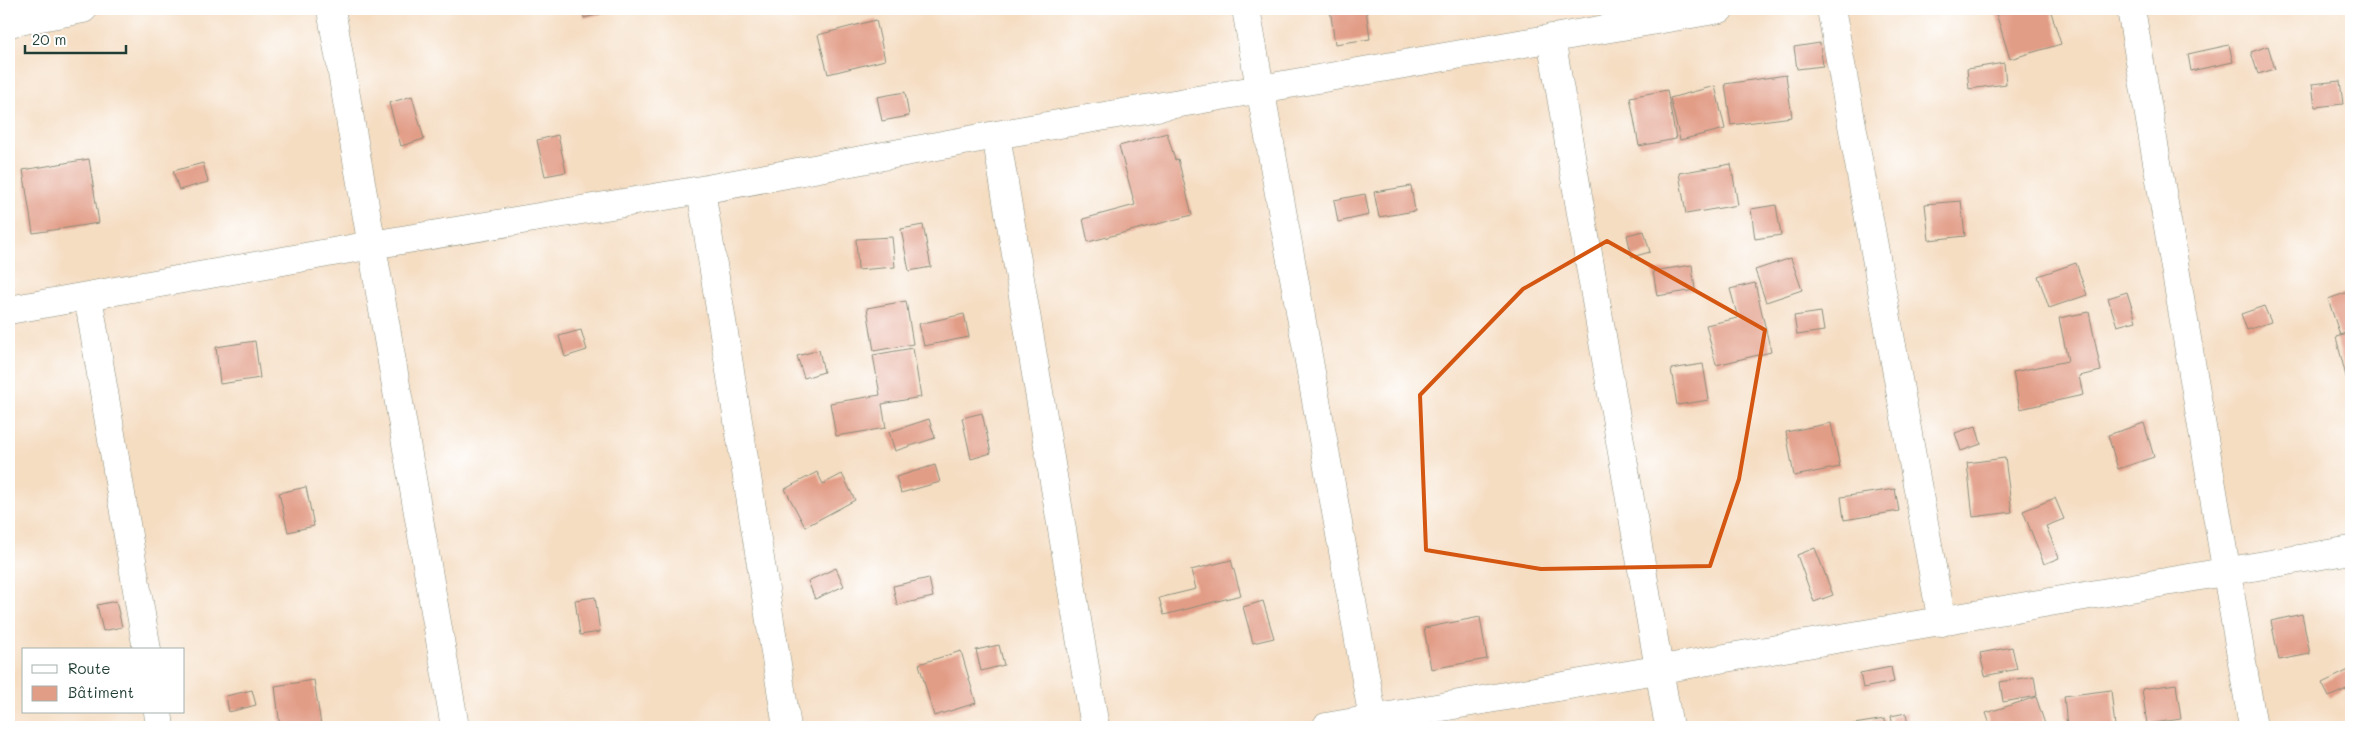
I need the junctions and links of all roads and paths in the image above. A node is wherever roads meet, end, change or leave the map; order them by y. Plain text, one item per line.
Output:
1 (83, 9) edge
2 (331, 9) edge
3 (1246, 9) edge
4 (1720, 9) edge
5 (1831, 9) edge
6 (2131, 9) edge
7 (9, 23) edge
8 (1551, 38) junction
9 (1260, 90) junction
10 (996, 135) junction
11 (701, 190) junction
12 (372, 245) junction
13 (88, 296) junction
14 (9, 310) edge
15 (2351, 550) edge
16 (2227, 573) junction
17 (1942, 622) junction
18 (147, 648) edge
19 (1659, 670) junction
20 (158, 714) edge
21 (1373, 719) junction
22 (160, 727) edge
23 (455, 727) edge
24 (787, 727) edge
25 (1095, 727) edge
26 (1326, 727) edge
27 (1669, 727) edge
28 (2253, 727) edge

1 - 7 street
2 - 12 street
3 - 9 street
4 - 8 street
5 - 17 street
6 - 16 street
8 - 9 street
8 - 19 street
9 - 10 street
9 - 21 street
10 - 11 street
10 - 25 street
11 - 12 street
11 - 24 street
12 - 13 street
12 - 23 street
13 - 14 street
13 - 18 street
15 - 16 street
16 - 17 street
16 - 28 street
17 - 19 street
19 - 21 street
19 - 27 street
20 - 22 street
21 - 26 street

